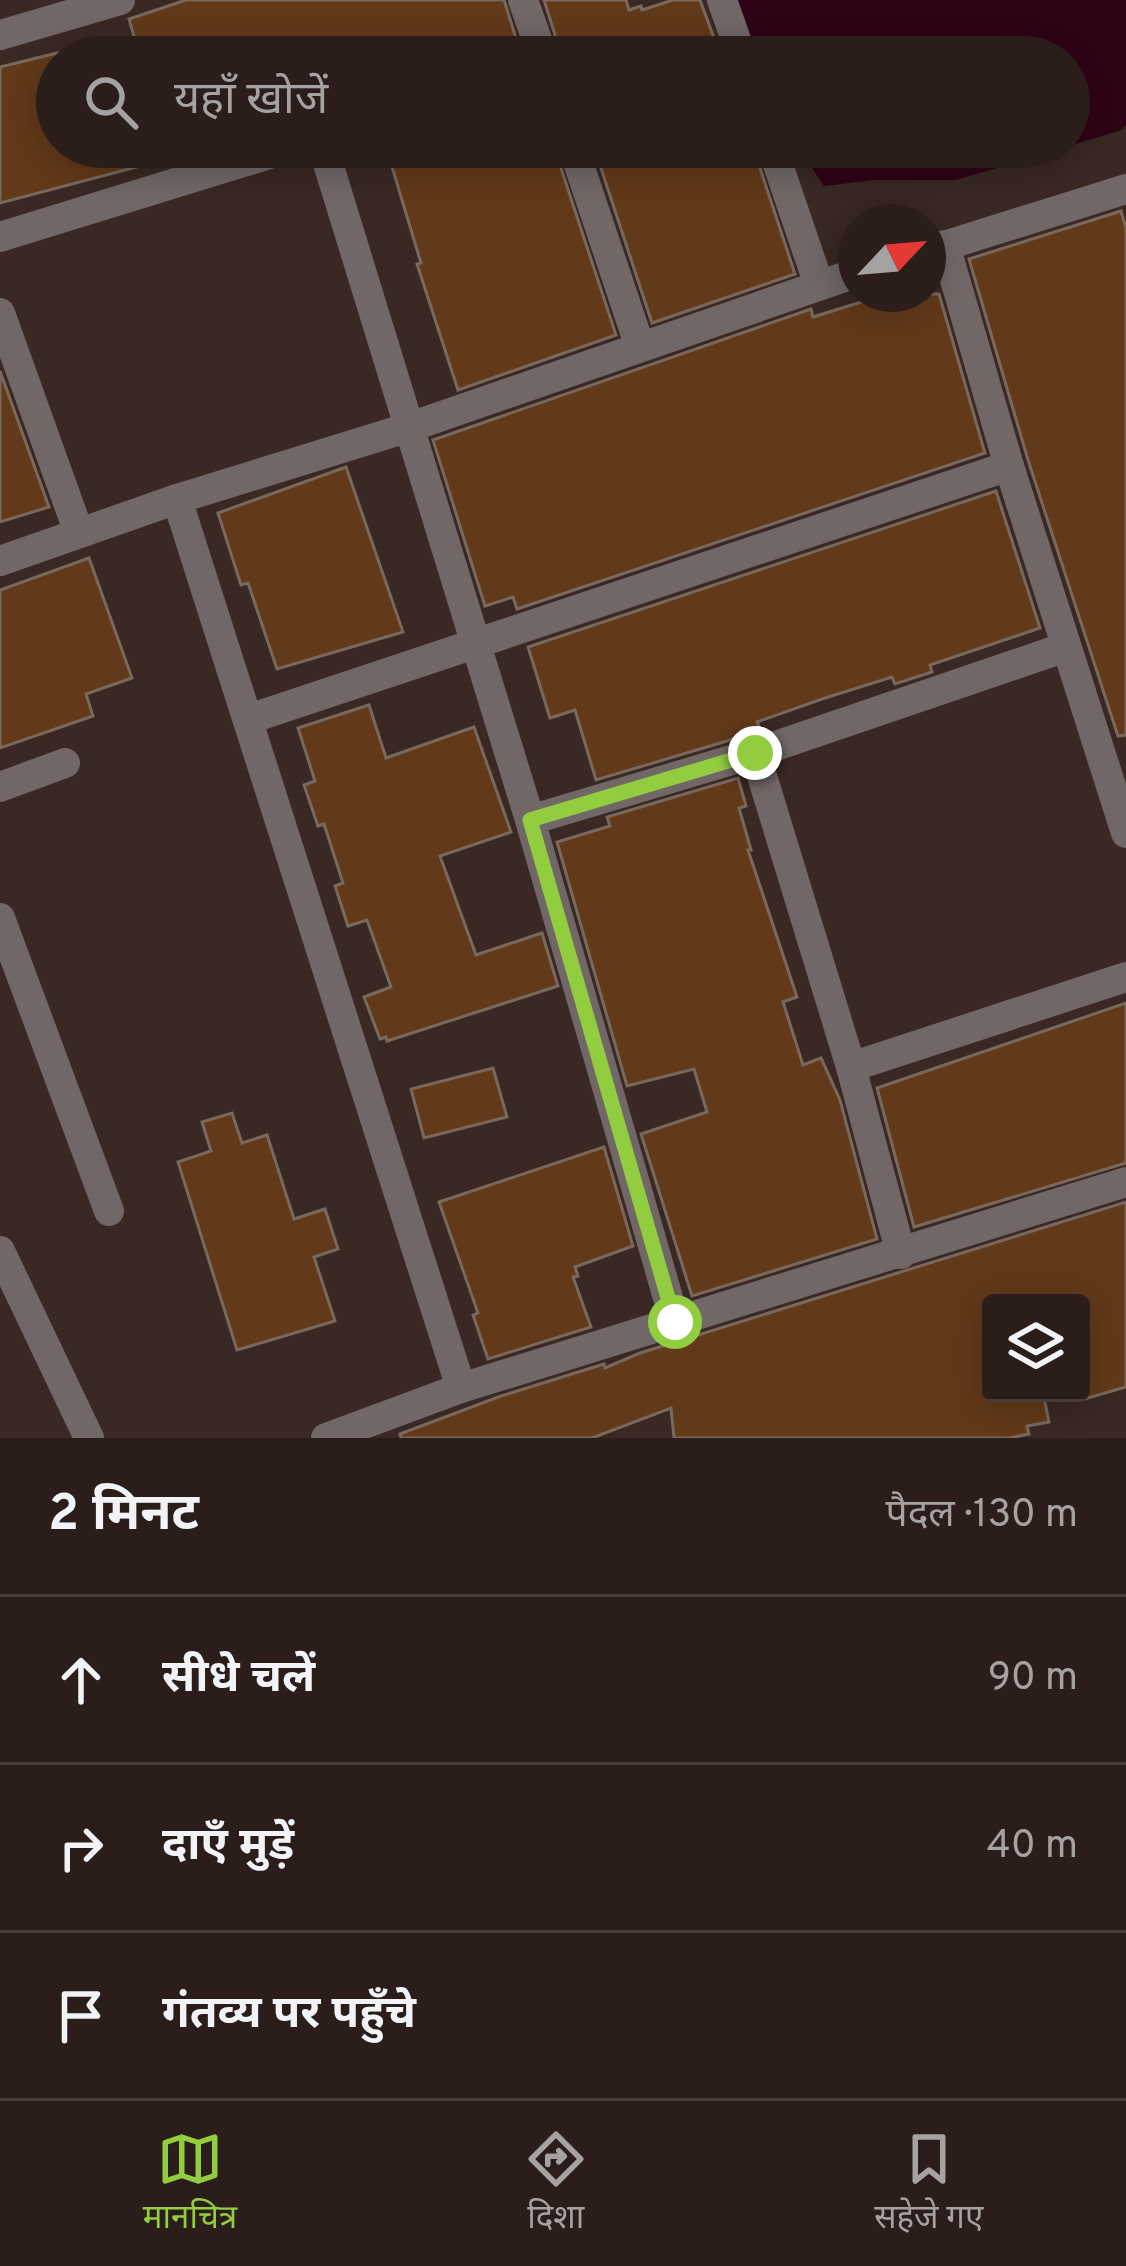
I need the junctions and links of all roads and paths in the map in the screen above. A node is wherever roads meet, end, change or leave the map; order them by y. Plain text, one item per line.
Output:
1 (120, 0) edge
2 (523, 0) edge
3 (722, 0) edge
4 (0, 35) edge
5 (536, 36) edge
6 (735, 36) edge
7 (224, 168) edge
8 (330, 168) edge
9 (580, 168) edge
10 (779, 168) edge
11 (1126, 189) edge
12 (0, 237) edge
13 (946, 245) edge
14 (946, 275) edge
15 (838, 279) edge
16 (819, 285) junction
17 (0, 313) edge
18 (640, 347) junction
19 (410, 427) junction
20 (1009, 466) junction
21 (177, 499) junction
22 (79, 533) junction
23 (0, 561) edge
24 (474, 643) junction
25 (1066, 647) junction
26 (249, 719) junction
27 (755, 753) junction
28 (65, 763) dead end
29 (0, 787) edge
30 (530, 820) junction
31 (1126, 832) edge
32 (0, 918) edge
33 (1126, 977) edge
34 (851, 1067) junction
35 (1126, 1182) edge
36 (109, 1211) dead end
37 (0, 1252) edge
38 (902, 1254) junction
39 (675, 1322) junction
40 (461, 1388) junction
41 (89, 1438) edge
42 (326, 1438) edge

1 - 4 street
2 - 5 street
3 - 6 street
7 - 12 street
8 - 19 street
9 - 18 street
10 - 16 street
11 - 13 street
14 - 20 street
15 - 16 street
16 - 18 street
17 - 22 street
18 - 19 street
19 - 21 street
19 - 24 street
20 - 24 street
20 - 25 street
21 - 22 street
21 - 26 street
22 - 23 street
24 - 26 street
24 - 30 street
25 - 27 street
25 - 31 street
26 - 40 street
27 - 30 street
27 - 34 street
28 - 29 street
30 - 39 street
32 - 36 street
33 - 34 street
34 - 38 street
35 - 38 street
37 - 41 street
38 - 39 street
39 - 40 street
40 - 42 street

